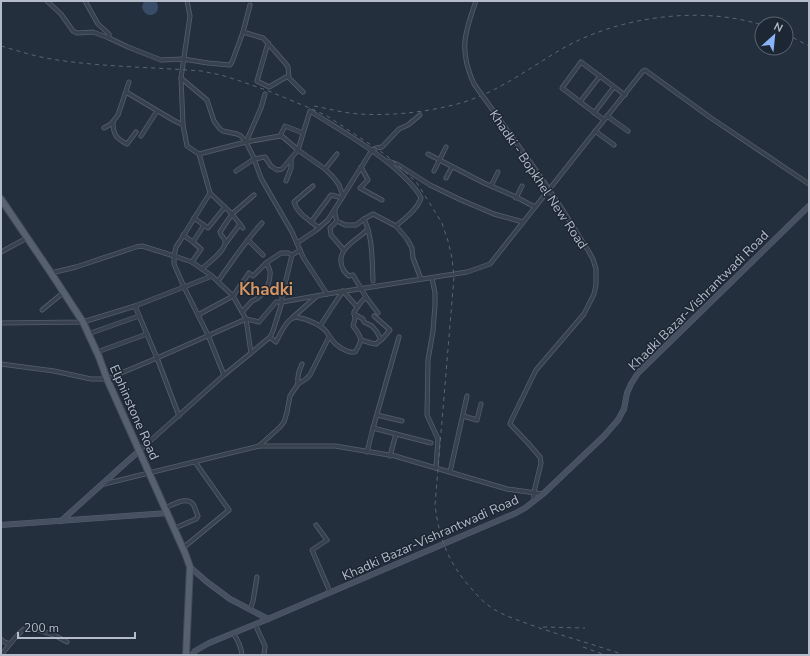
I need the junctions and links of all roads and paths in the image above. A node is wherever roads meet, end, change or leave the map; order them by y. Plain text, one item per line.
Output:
1 (47, 1) edge
2 (85, 1) edge
3 (187, 1) edge
4 (476, 1) edge
5 (250, 5) dead end
6 (243, 32) junction
7 (109, 38) junction
8 (268, 43) junction
9 (183, 59) junction
10 (288, 76) junction
11 (600, 76) junction
12 (181, 78) junction
13 (129, 82) dead end
14 (614, 87) junction
15 (126, 92) junction
16 (303, 92) dead end
17 (265, 94) dead end
18 (624, 95) junction
19 (580, 102) junction
20 (157, 111) junction
21 (594, 113) junction
22 (420, 115) dead end
23 (607, 116) junction
24 (604, 120) junction
25 (113, 122) junction
26 (184, 125) junction
27 (104, 128) dead end
28 (628, 130) dead end
29 (595, 131) junction
30 (136, 132) dead end
31 (303, 133) junction
32 (141, 136) dead end
33 (280, 136) junction
34 (246, 142) junction
35 (614, 145) dead end
36 (446, 147) dead end
37 (298, 150) junction
38 (372, 150) junction
39 (199, 154) junction
40 (336, 154) dead end
41 (428, 154) dead end
42 (254, 159) junction
43 (290, 159) junction
44 (385, 160) junction
45 (440, 160) junction
46 (362, 167) junction
47 (452, 167) junction
48 (325, 169) junction
49 (236, 171) dead end
50 (434, 171) dead end
51 (498, 172) dead end
52 (446, 178) dead end
53 (286, 181) dead end
54 (809, 184) edge
55 (313, 186) dead end
56 (491, 186) junction
57 (522, 186) dead end
58 (210, 193) junction
59 (254, 195) dead end
60 (342, 197) junction
61 (516, 198) junction
62 (1, 199) edge
63 (382, 200) dead end
64 (809, 206) edge
65 (225, 207) junction
66 (535, 207) junction
67 (335, 209) junction
68 (232, 214) junction
69 (194, 218) junction
70 (364, 219) junction
71 (337, 221) junction
72 (311, 222) junction
73 (524, 222) junction
74 (262, 223) dead end
75 (240, 224) junction
76 (204, 225) junction
77 (396, 226) junction
78 (243, 228) dead end
79 (319, 228) junction
80 (368, 229) junction
81 (183, 235) junction
82 (27, 238) junction
83 (248, 240) junction
84 (192, 242) junction
85 (297, 242) junction
86 (226, 243) junction
87 (300, 250) junction
88 (344, 250) junction
89 (1, 252) edge
90 (263, 255) dead end
91 (292, 255) junction
92 (174, 256) junction
93 (192, 262) junction
94 (266, 263) junction
95 (202, 269) junction
96 (51, 273) junction
97 (212, 276) junction
98 (432, 278) junction
99 (421, 279) junction
100 (218, 281) junction
101 (373, 281) dead end
102 (184, 288) junction
103 (361, 288) junction
104 (343, 291) junction
105 (64, 292) junction
106 (327, 294) junction
107 (318, 295) junction
108 (233, 296) junction
109 (366, 297) junction
110 (282, 302) junction
111 (135, 306) junction
112 (357, 307) junction
113 (42, 310) dead end
114 (242, 312) junction
115 (378, 313) dead end
116 (198, 314) junction
117 (354, 314) junction
118 (139, 316) junction
119 (374, 316) dead end
120 (246, 319) junction
121 (291, 319) junction
122 (83, 322) junction
123 (1, 323) edge
124 (320, 326) junction
125 (88, 334) junction
126 (147, 334) junction
127 (208, 335) junction
128 (329, 336) junction
129 (270, 337) junction
130 (399, 337) dead end
131 (361, 340) junction
132 (381, 340) junction
133 (97, 352) junction
134 (251, 353) junction
135 (157, 358) junction
136 (1, 364) edge
137 (302, 364) dead end
138 (224, 375) junction
139 (107, 379) junction
140 (298, 384) junction
141 (467, 396) dead end
142 (481, 404) dead end
143 (377, 415) junction
144 (178, 416) junction
145 (463, 416) junction
146 (402, 421) dead end
147 (373, 428) junction
148 (396, 434) junction
149 (431, 443) dead end
150 (259, 446) junction
151 (140, 450) junction
152 (367, 452) junction
153 (390, 456) junction
154 (196, 462) junction
155 (436, 468) junction
156 (450, 472) junction
157 (150, 473) junction
158 (102, 484) junction
159 (534, 492) junction
160 (543, 494) junction
161 (534, 501) junction
162 (167, 511) junction
163 (61, 521) junction
164 (1, 525) edge
165 (316, 525) dead end
166 (175, 528) junction
167 (183, 548) junction
168 (190, 567) junction
169 (257, 577) dead end
170 (330, 592) junction
171 (250, 610) junction
172 (268, 619) junction
173 (255, 624) junction
174 (233, 633) junction
175 (1, 639) edge
176 (67, 642) dead end
177 (11, 643) junction
178 (1, 655) edge
179 (186, 655) edge
180 (192, 655) edge
181 (242, 655) edge
182 (264, 655) edge

1 - 7 street
2 - 7 street
3 - 9 street
4 - 159 street, Khadki - Bopkhel New Road, bridge
5 - 6 street
6 - 8 street
6 - 9 street
7 - 9 street
8 - 10 street
8 - 10 street
9 - 12 street
10 - 16 street
11 - 14 street
11 - 19 street
11 - 19 street
12 - 26 street
12 - 34 street
13 - 15 street
14 - 18 street
14 - 21 street
15 - 20 street
15 - 25 street
17 - 34 street
18 - 23 street
18 - 54 street
19 - 21 street
20 - 26 street
20 - 32 street
21 - 24 street
22 - 38 street
23 - 24 street
23 - 28 street
24 - 29 street
25 - 27 street
25 - 30 street
26 - 39 street
29 - 35 street
29 - 66 street
31 - 33 street
31 - 37 street
31 - 38 street
33 - 34 street
33 - 37 street
34 - 39 street
34 - 42 street
36 - 45 street
37 - 43 street
37 - 48 street
38 - 44 street
38 - 46 street
39 - 58 street
40 - 48 street
41 - 45 street
42 - 43 street
42 - 49 street
42 - 85 street
43 - 53 street
44 - 73 street
44 - 77 street
45 - 47 street
45 - 50 street
46 - 60 street
46 - 63 street
47 - 52 street
47 - 56 street
48 - 60 street
51 - 56 street
55 - 72 street
56 - 61 street
57 - 61 street
58 - 65 street
58 - 69 street
59 - 68 street
60 - 67 street
60 - 72 street
61 - 66 street
62 - 82 main road, Elphinstone Road
64 - 160 street, Khadki Bazar-Vishrantwadi Road
65 - 68 street
65 - 76 street
66 - 73 street
67 - 71 street
67 - 79 street
68 - 75 street
68 - 86 street
69 - 76 street
69 - 81 street
70 - 71 street
70 - 77 street
70 - 80 street
71 - 88 street
72 - 79 street
73 - 98 street
74 - 83 street
75 - 78 street
75 - 86 street
76 - 84 street
77 - 99 street
79 - 85 street
80 - 88 street
80 - 101 street
81 - 84 street
81 - 92 street
82 - 89 street
82 - 96 main road, Elphinstone Road
83 - 90 street
83 - 100 street
84 - 93 street
85 - 87 street
86 - 95 street
87 - 91 street
87 - 106 street
88 - 103 street
91 - 94 street
91 - 110 street
92 - 93 street
92 - 96 street
92 - 102 street
93 - 95 street
94 - 108 street
94 - 114 street
95 - 97 street
96 - 105 main road, Elphinstone Road
97 - 100 street
97 - 102 street
98 - 99 street
98 - 155 street
99 - 103 street
100 - 108 street
102 - 111 street
102 - 116 street
103 - 104 street
103 - 109 street
104 - 106 street
104 - 112 street
104 - 124 street
105 - 113 street
105 - 122 main road, Elphinstone Road
106 - 107 street
107 - 110 street
107 - 121 street
108 - 114 street
108 - 116 street
109 - 112 street
109 - 115 street
110 - 120 street
110 - 129 street
111 - 118 street
111 - 122 street
112 - 117 street
114 - 120 street
116 - 127 street
117 - 131 street
117 - 132 street
118 - 125 street
118 - 126 street
119 - 132 street
120 - 127 street
120 - 134 street
121 - 124 street
121 - 129 street
122 - 123 street
122 - 125 main road, Elphinstone Road
124 - 128 street
125 - 133 main road, Elphinstone Road
126 - 133 street
126 - 135 street
127 - 135 street
127 - 138 street
128 - 131 street
128 - 140 street
129 - 134 street
130 - 143 street
131 - 132 street
133 - 139 main road, Elphinstone Road
134 - 138 street
135 - 139 street
135 - 144 street
136 - 139 street
137 - 140 street
138 - 144 street
139 - 151 main road, Elphinstone Road
140 - 150 street
141 - 145 street
142 - 145 street
143 - 146 street
143 - 147 street
144 - 151 street
145 - 156 street
147 - 148 street
147 - 152 street
148 - 149 street
148 - 153 street
150 - 152 street
150 - 154 street
151 - 157 main road, Elphinstone Road
151 - 158 street
152 - 153 street
153 - 155 street
154 - 157 street
154 - 167 street
155 - 156 street
156 - 159 street
157 - 158 street
157 - 162 main road, Elphinstone Road
158 - 163 street
159 - 160 street
159 - 161 street
160 - 161 street, Khadki Bazar-Vishrantwadi Road
161 - 170 street, Khadki Bazar-Vishrantwadi Road
162 - 163 street
162 - 166 main road, Elphinstone Road
162 - 166 street
163 - 164 street
165 - 170 street
166 - 167 main road, Elphinstone Road
167 - 168 main road, Elphinstone Road
168 - 171 street
168 - 179 main road, Elphinstone Road
169 - 171 street
170 - 172 street, Khadki Bazar-Vishrantwadi Road
171 - 172 street
172 - 173 street, Khadki Bazar-Vishrantwadi Road
173 - 174 street, Khadki Bazar-Vishrantwadi Road
173 - 182 street
174 - 180 street, Khadki Bazar-Vishrantwadi Road
174 - 181 street
175 - 177 street
176 - 177 street
177 - 178 street

